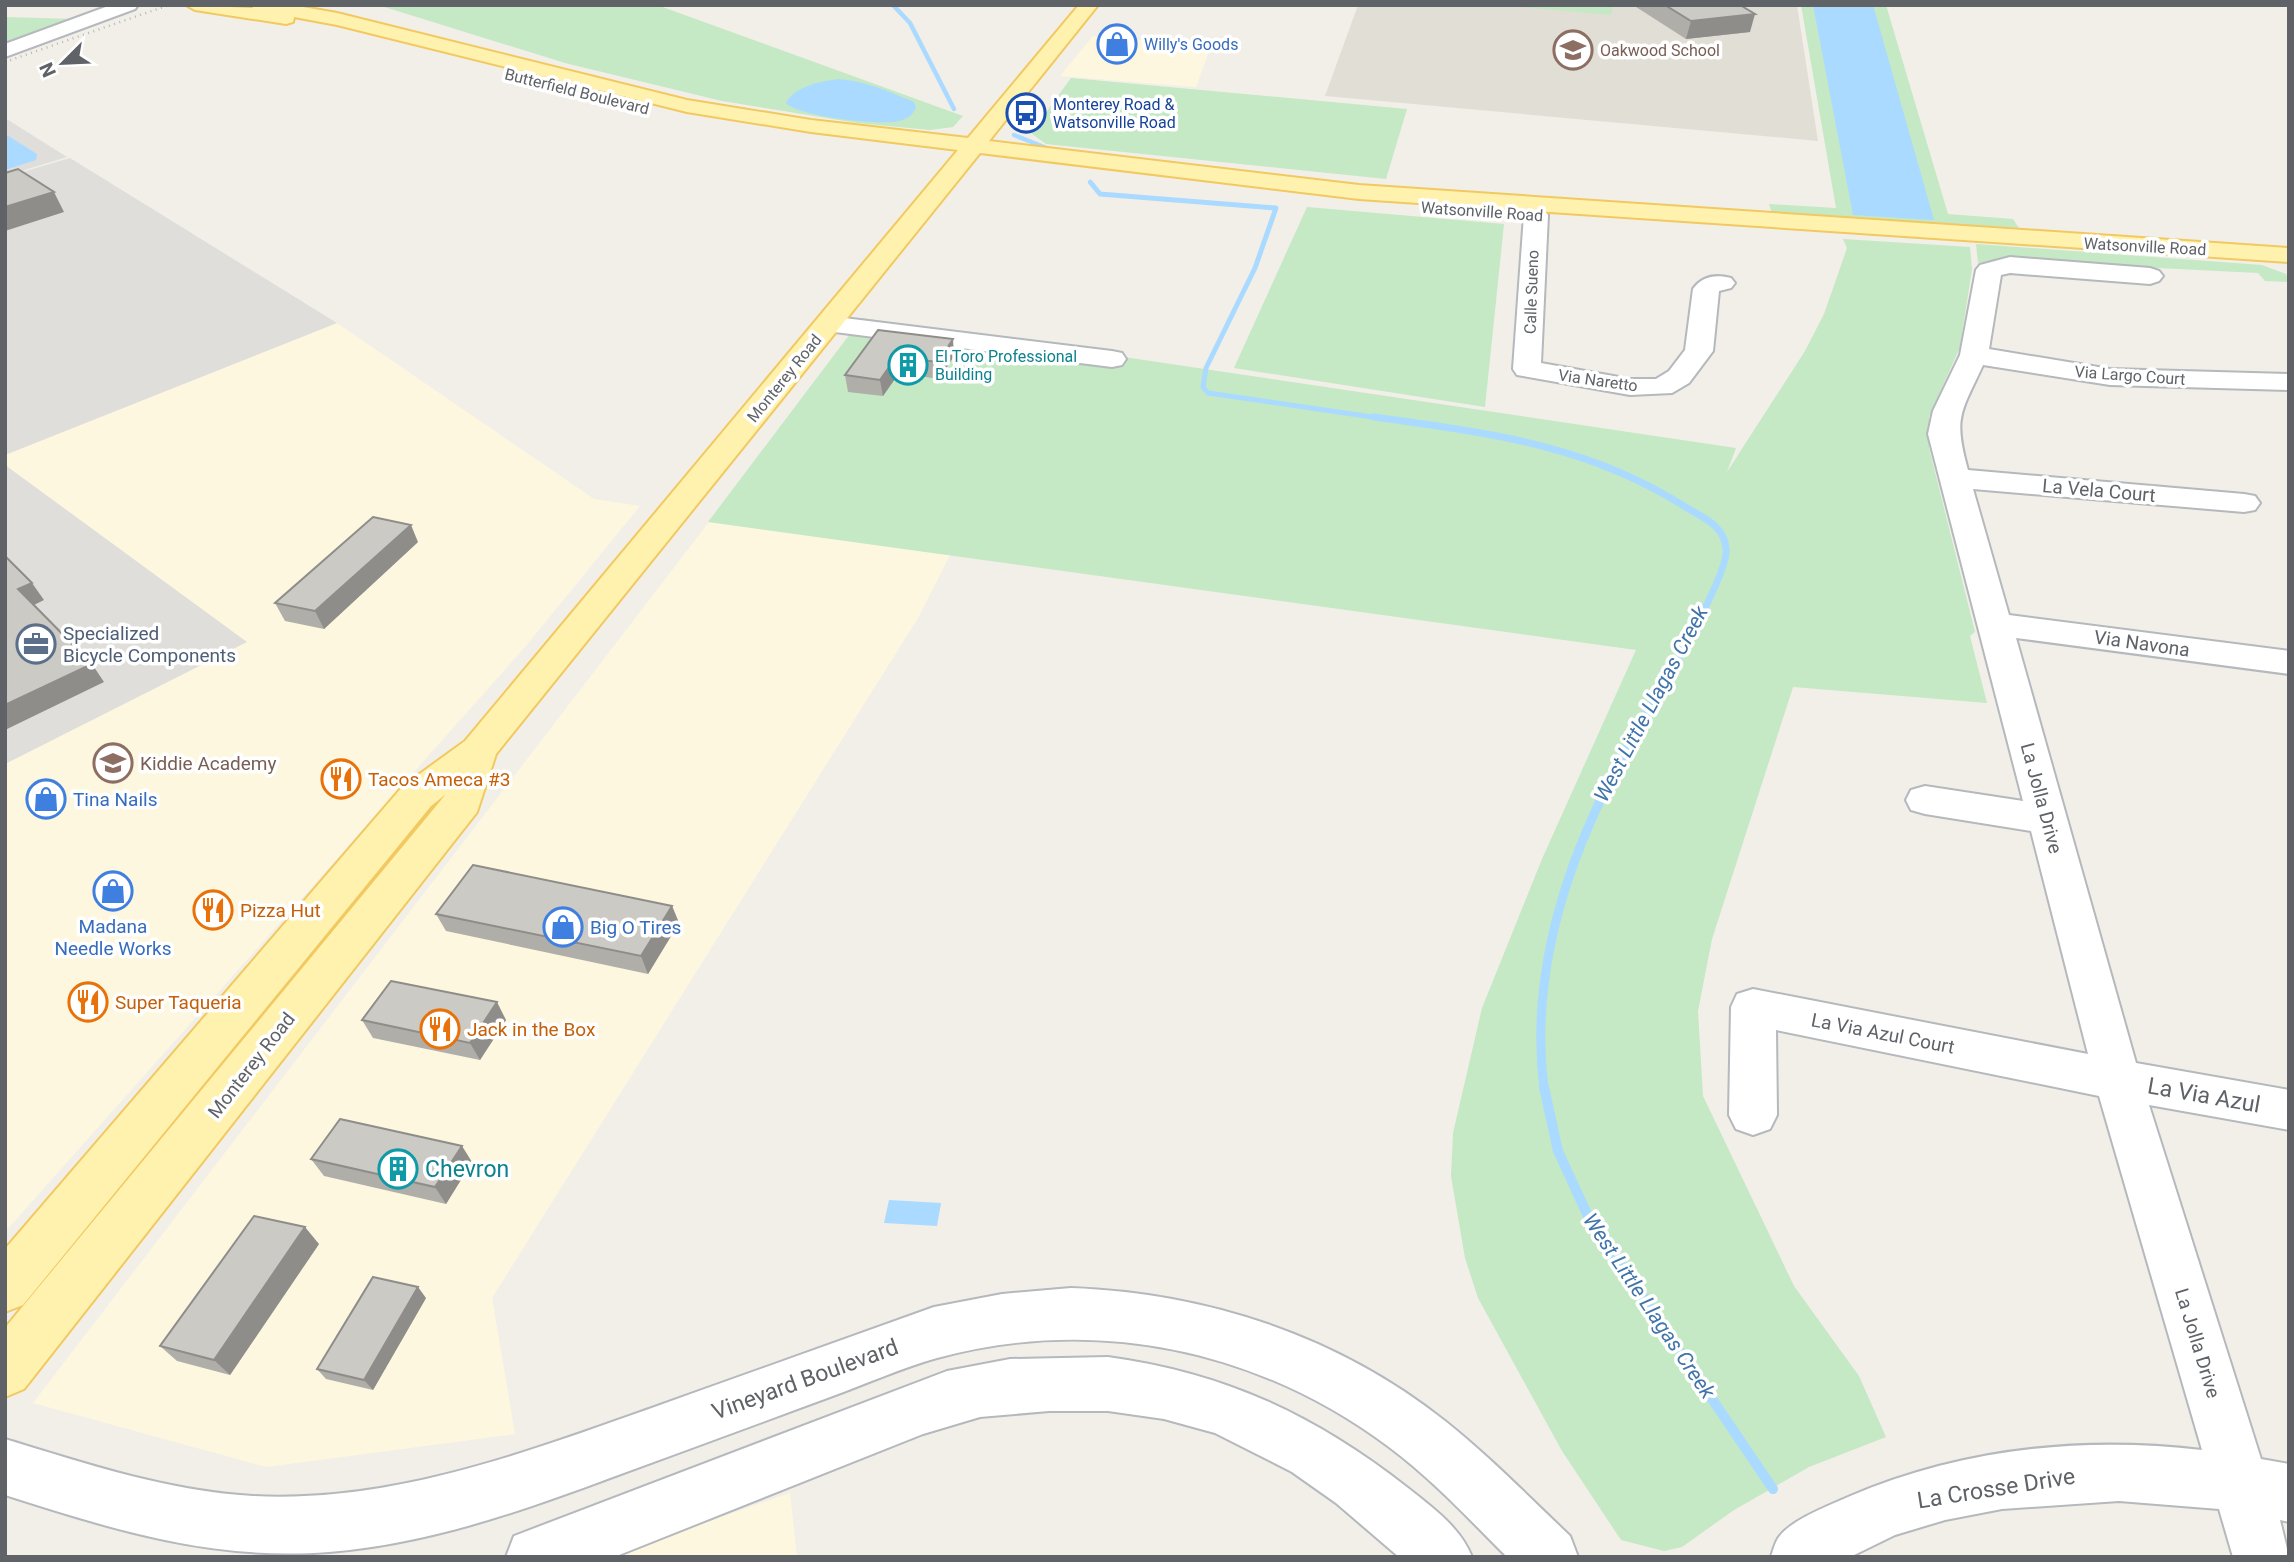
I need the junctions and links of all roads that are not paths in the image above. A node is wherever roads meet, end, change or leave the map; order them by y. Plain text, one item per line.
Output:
1 (129, 5) edge
2 (195, 5) edge
3 (260, 5) edge
4 (1089, 5) edge
5 (5, 51) edge
6 (968, 152) junction
7 (1536, 215) junction
8 (1864, 229) junction
9 (2288, 258) edge
10 (2150, 276) dead end
11 (1722, 283) dead end
12 (828, 324) junction
13 (1973, 355) junction
14 (1112, 359) dead end
15 (1527, 369) joint
16 (2289, 382) edge
17 (1955, 478) junction
18 (2244, 503) dead end
19 (1994, 624) junction
20 (2289, 663) edge
21 (478, 750) junction
22 (1925, 800) dead end
23 (2047, 819) junction
24 (2118, 1080) junction
25 (2289, 1110) edge
26 (1753, 1115) dead end
27 (5, 1288) edge
28 (5, 1370) edge
29 (5, 1467) edge
30 (2264, 1487) edge
31 (535, 1557) edge
32 (1443, 1557) edge
33 (1549, 1557) edge
34 (1800, 1557) edge
35 (2262, 1557) edge

1 - 5 street
2 - 6 main road, Butterfield Boulevard
3 - 6 main road, Butterfield Boulevard
4 - 6 main road, Monterey Road
6 - 7 main road, Watsonville Road
6 - 8 main road, Watsonville Road
6 - 12 main road, Monterey Road
7 - 8 main road, Watsonville Road
7 - 15 street, Calle Sueno
8 - 9 main road, Watsonville Road
10 - 13 street, La Jolla Drive
11 - 15 street, Via Naretto
12 - 14 street
12 - 21 main road, Monterey Road
13 - 16 street, Via Largo Court
13 - 17 street, La Jolla Drive
17 - 18 street, La Vela Court
17 - 19 street, La Jolla Drive
19 - 20 street, Via Navona
19 - 23 street, La Jolla Drive
21 - 27 main road, Monterey Road
21 - 28 main road, Monterey Road
22 - 23 street
23 - 24 street, La Jolla Drive
24 - 25 street, La Via Azul
24 - 26 street, La Via Azul Court
24 - 30 street, La Jolla Drive
29 - 33 street, Vineyard Boulevard
30 - 34 street, La Crosse Drive
30 - 35 street, La Jolla Drive
31 - 32 street

